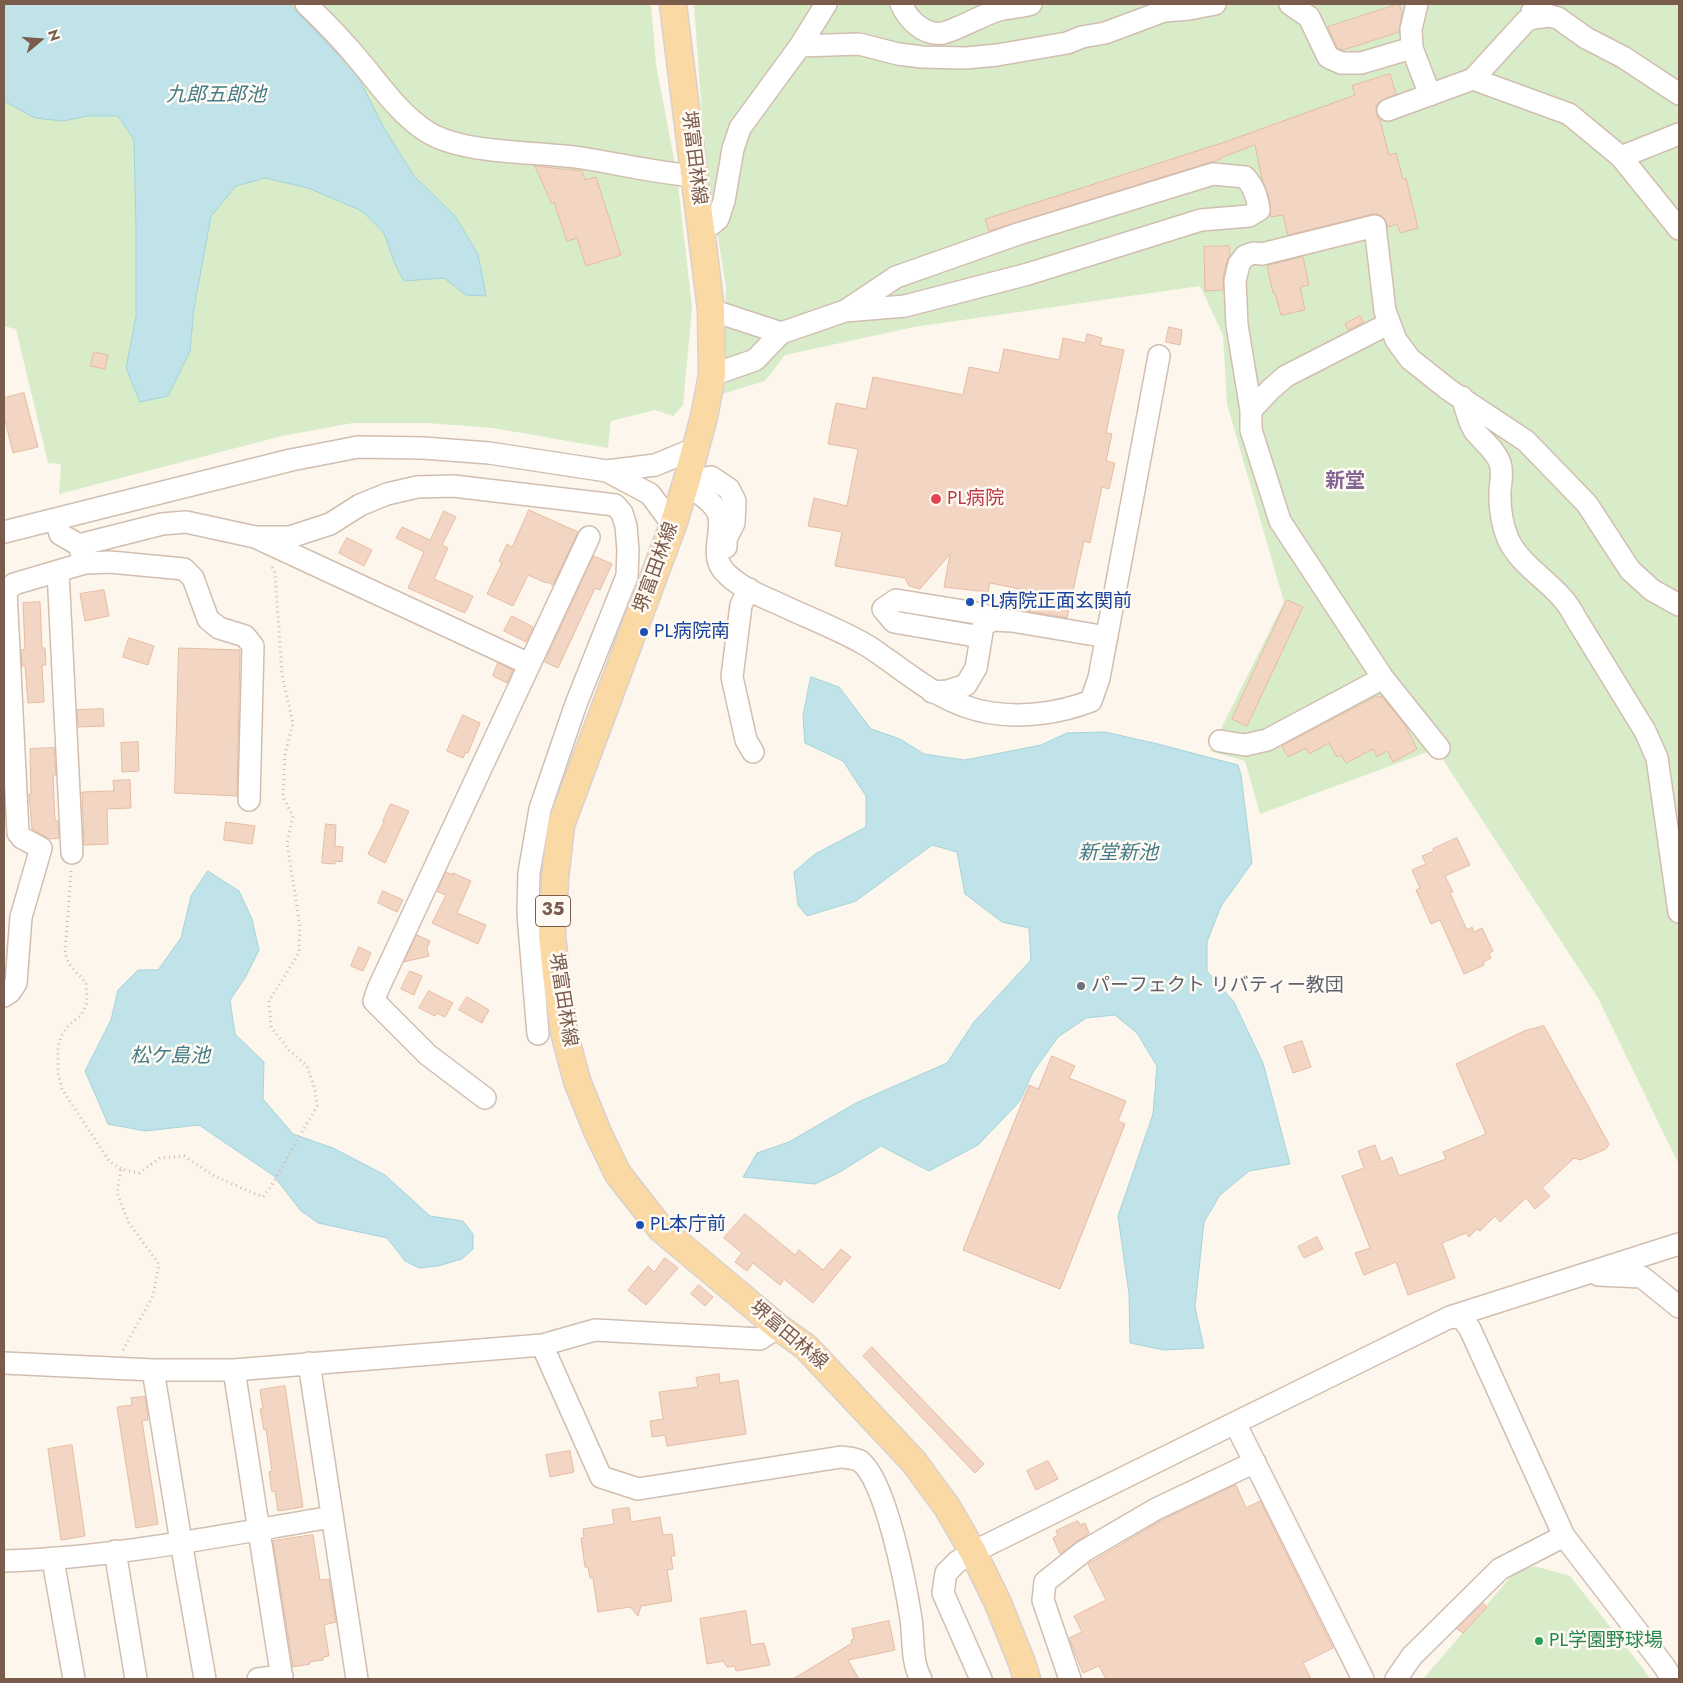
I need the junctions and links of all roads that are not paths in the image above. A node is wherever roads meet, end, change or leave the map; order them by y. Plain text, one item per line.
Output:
1 (306, 4) edge
2 (674, 4) edge
3 (826, 4) edge
4 (901, 4) edge
5 (1032, 4) edge
6 (1215, 4) edge
7 (1290, 4) edge
8 (1417, 4) edge
9 (1532, 9) edge
10 (800, 46) junction
11 (1412, 48) junction
12 (1473, 79) junction
13 (1679, 94) edge
14 (1430, 95) junction
15 (1388, 110) dead end
16 (1679, 134) edge
17 (1622, 157) junction
18 (695, 176) junction
19 (701, 226) junction
20 (1679, 230) edge
21 (712, 310) junction
22 (845, 312) junction
23 (1388, 324) junction
24 (781, 333) junction
25 (1159, 356) dead end
26 (712, 375) junction
27 (1462, 397) junction
28 (1251, 410) junction
29 (694, 449) junction
30 (607, 470) junction
31 (686, 483) junction
32 (56, 519) junction
33 (673, 525) junction
34 (4, 532) edge
35 (256, 537) junction
36 (589, 538) dead end
37 (82, 554) junction
38 (58, 571) junction
39 (750, 590) junction
40 (1679, 604) edge
41 (1107, 636) junction
42 (529, 664) junction
43 (1383, 678) junction
44 (932, 692) junction
45 (1220, 741) dead end
46 (1439, 748) dead end
47 (753, 752) dead end
48 (249, 800) dead end
49 (72, 853) road end
50 (1679, 912) edge
51 (4, 996) edge
52 (538, 1034) dead end
53 (485, 1098) dead end
54 (1675, 1250) edge
55 (1583, 1274) junction
56 (1679, 1307) edge
57 (1450, 1317) junction
58 (778, 1327) junction
59 (542, 1346) junction
60 (4, 1363) edge
61 (308, 1363) junction
62 (153, 1370) junction
63 (234, 1370) junction
64 (1235, 1423) junction
65 (1255, 1462) junction
66 (332, 1516) junction
67 (259, 1529) junction
68 (1564, 1536) junction
69 (180, 1542) junction
70 (115, 1551) junction
71 (973, 1552) junction
72 (53, 1560) junction
73 (4, 1561) edge
74 (282, 1678) edge
75 (74, 1679) edge
76 (136, 1679) edge
77 (205, 1679) edge
78 (258, 1679) edge
79 (357, 1679) edge
80 (921, 1679) edge
81 (981, 1679) edge
82 (1027, 1679) edge
83 (1070, 1679) edge
84 (1363, 1679) edge
85 (1396, 1679) edge
86 (1672, 1679) edge

1 - 18 lane
2 - 18 main road, 堺富田林線 / 35
3 - 10 lane
4 - 5 lane
6 - 10 lane
7 - 11 lane
8 - 11 lane
9 - 12 lane
9 - 13 lane
10 - 19 lane
11 - 14 lane
12 - 14 lane
12 - 17 lane
14 - 15 lane
16 - 17 lane
17 - 20 lane
18 - 19 main road, 堺富田林線 / 35
19 - 21 main road, 堺富田林線 / 35
21 - 24 lane
21 - 26 main road, 堺富田林線 / 35
22 - 22 lane
22 - 24 lane
23 - 27 lane
23 - 28 lane
23 - 28 lane
24 - 26 lane
25 - 41 lane
26 - 29 main road, 堺富田林線 / 35
27 - 40 lane
27 - 50 lane
28 - 43 lane
29 - 30 lane
29 - 31 main road, 堺富田林線 / 35
30 - 32 lane
30 - 33 lane
31 - 33 main road, 堺富田林線 / 35
31 - 39 lane
32 - 34 lane
32 - 37 lane
33 - 58 main road, 堺富田林線 / 35
35 - 37 lane
35 - 42 lane
35 - 52 lane
36 - 42 lane
37 - 38 lane
37 - 48 lane
38 - 49 lane
38 - 51 lane
39 - 44 lane
39 - 47 lane
41 - 44 lane
41 - 44 lane
42 - 53 lane
43 - 45 lane
43 - 46 lane
54 - 55 lane
55 - 56 lane
55 - 57 lane
57 - 64 lane
57 - 68 lane
58 - 59 lane
58 - 71 main road, 堺富田林線 / 35
59 - 61 lane
59 - 80 lane
60 - 62 lane
61 - 63 lane
61 - 66 lane
62 - 63 lane
62 - 69 lane
63 - 67 lane
64 - 65 lane
64 - 71 lane
65 - 83 lane
65 - 84 lane
66 - 67 lane
66 - 79 lane
67 - 69 lane
67 - 74 lane
68 - 85 lane
68 - 86 lane
69 - 70 lane
69 - 77 lane
70 - 72 lane
70 - 76 lane
71 - 81 lane
71 - 82 main road, 堺富田林線 / 35
72 - 73 lane
72 - 75 lane
74 - 78 lane

